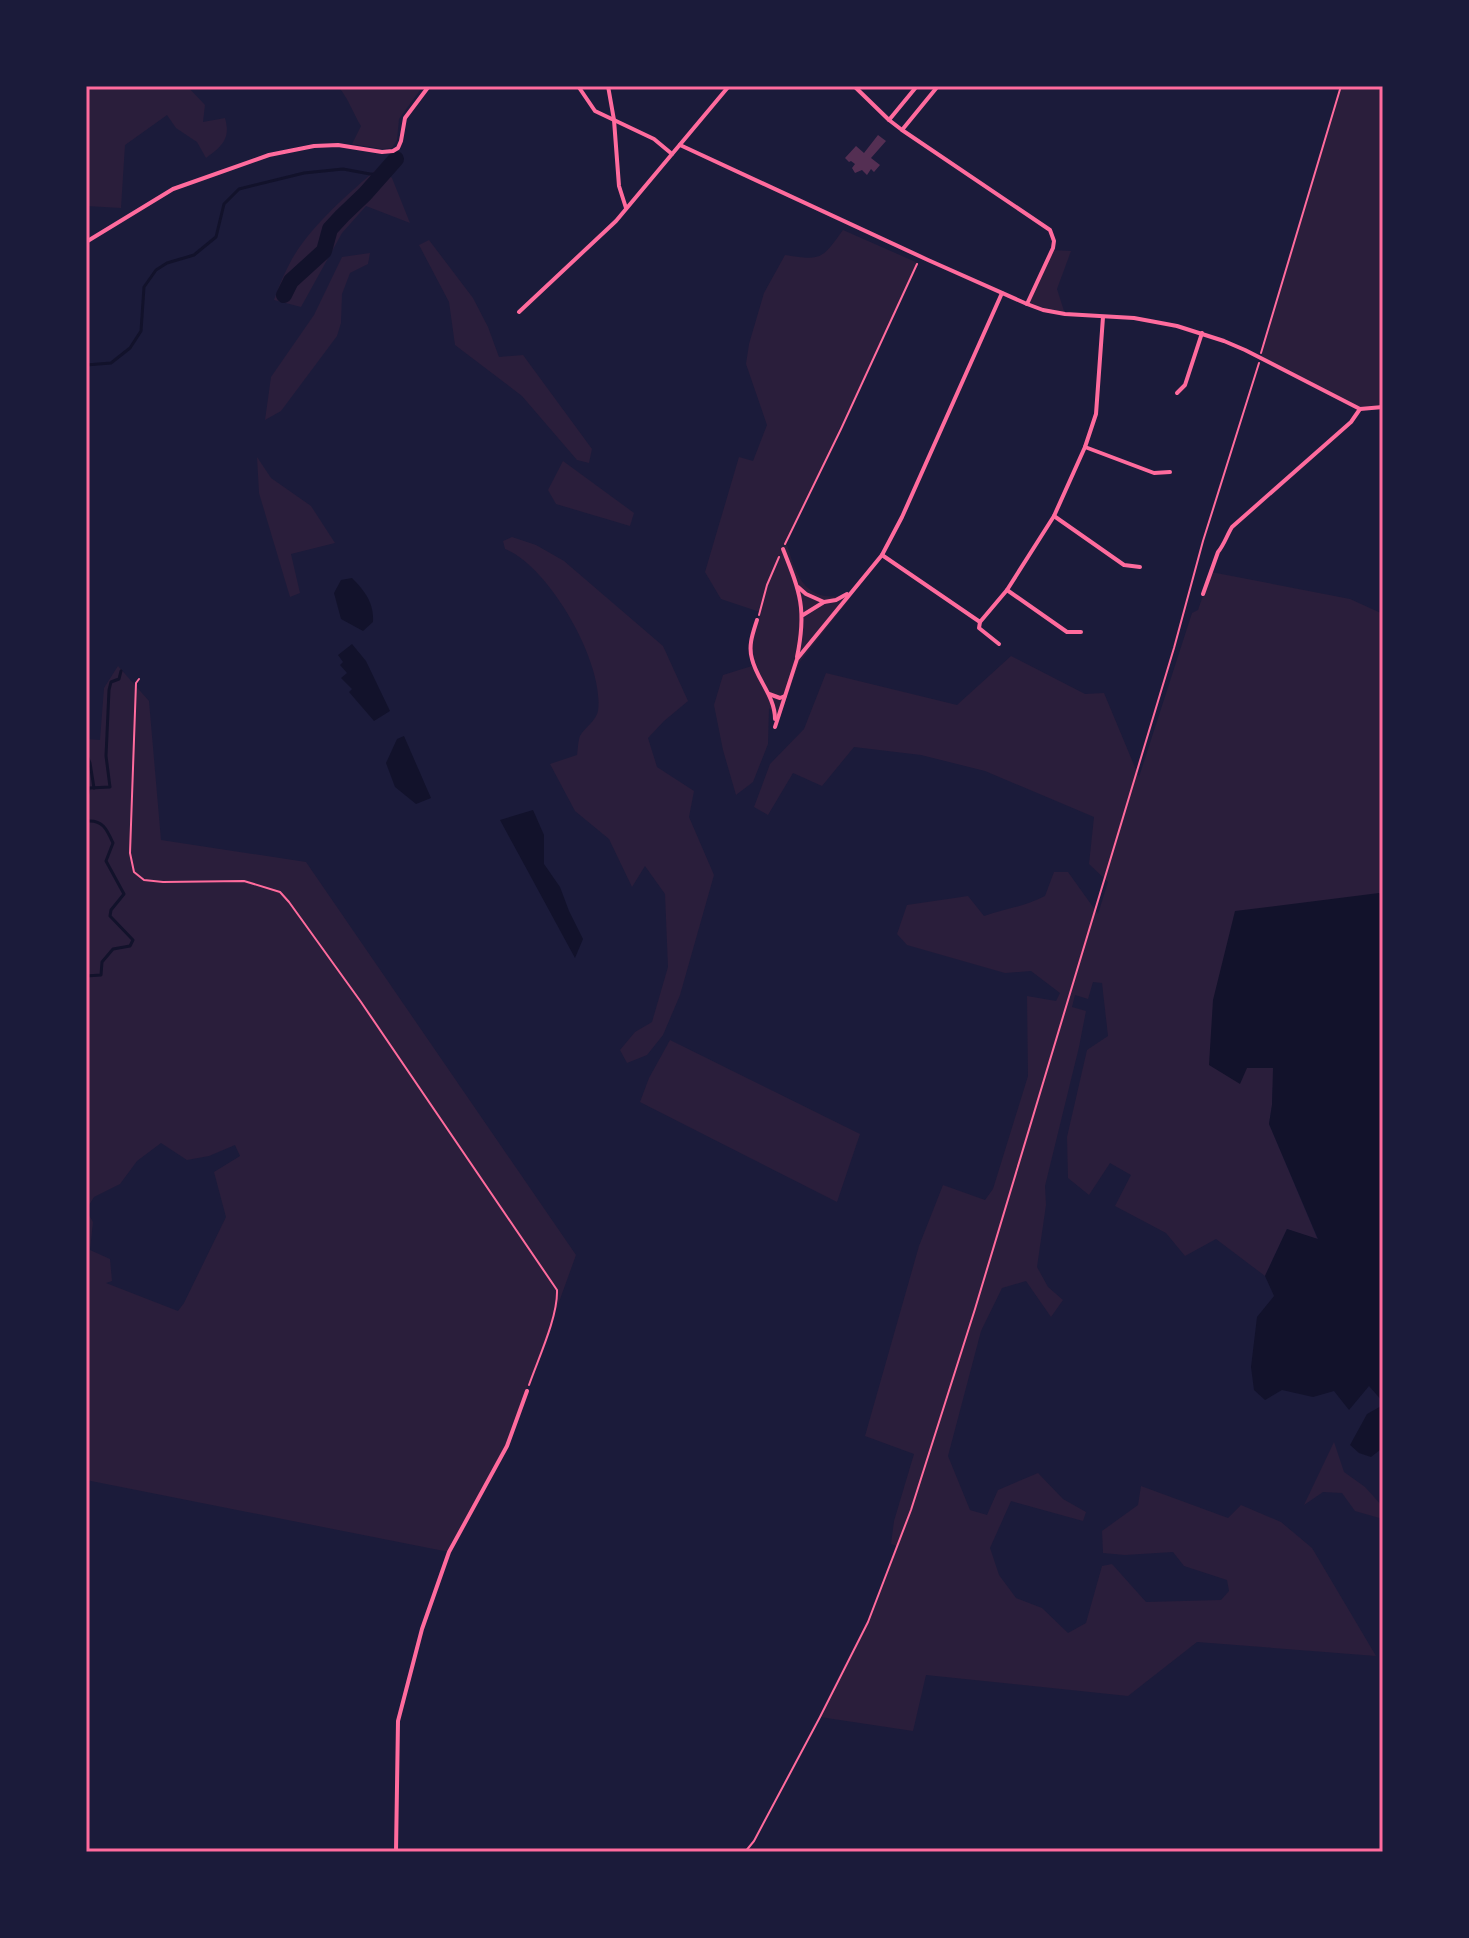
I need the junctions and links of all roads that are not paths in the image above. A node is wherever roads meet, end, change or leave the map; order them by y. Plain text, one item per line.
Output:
1 (429, 86) edge
2 (578, 86) edge
3 (608, 86) edge
4 (729, 86) edge
5 (854, 86) edge
6 (917, 86) edge
7 (938, 86) edge
8 (614, 120) junction
9 (889, 120) junction
10 (902, 130) junction
11 (680, 145) junction
12 (672, 154) junction
13 (626, 208) junction
14 (86, 233) edge
15 (94, 236) junction
16 (86, 242) edge
17 (1002, 293) junction
18 (1027, 304) junction
19 (519, 312) dead end
20 (1103, 317) junction
21 (1202, 333) junction
22 (1177, 393) dead end
23 (1383, 407) edge
24 (1360, 409) junction
25 (1085, 447) junction
26 (1170, 472) dead end
27 (1054, 516) junction
28 (783, 549) road end
29 (882, 555) junction
30 (1140, 567) dead end
31 (798, 587) junction
32 (854, 590) junction
33 (1007, 590) junction
34 (1203, 594) dead end
35 (824, 602) junction
36 (803, 615) junction
37 (757, 620) road end
38 (980, 622) junction
39 (1081, 632) dead end
40 (999, 644) dead end
41 (797, 659) junction
42 (769, 694) junction
43 (785, 696) junction
44 (527, 1391) road end
45 (396, 1852) edge

1 - 15 street
2 - 8 street
3 - 8 street
4 - 11 street
5 - 9 street
6 - 9 street
7 - 10 street
8 - 12 street
8 - 13 street
9 - 10 street
10 - 18 street
11 - 12 street
11 - 17 street
12 - 13 street
13 - 19 street
14 - 15 street
15 - 16 street
17 - 18 street
17 - 29 street
18 - 20 street
20 - 21 street
20 - 25 street
21 - 22 street
21 - 24 street
23 - 24 street
24 - 34 street
25 - 26 street
25 - 27 street
27 - 30 street
27 - 33 street
28 - 31 street
29 - 32 street
29 - 38 street
31 - 35 street
31 - 36 street
32 - 35 street
32 - 41 street
33 - 38 street
33 - 39 street
35 - 36 street
36 - 41 street
37 - 42 street
38 - 40 street
41 - 43 street
42 - 43 street
42 - 43 street
44 - 45 street

